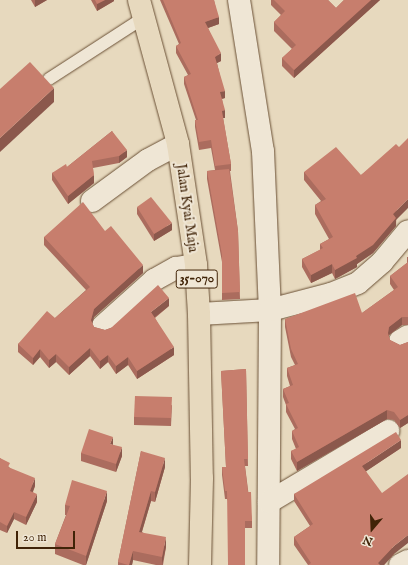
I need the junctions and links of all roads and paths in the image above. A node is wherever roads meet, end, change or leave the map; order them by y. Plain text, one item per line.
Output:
1 (241, 1) edge
2 (142, 8) edge
3 (48, 79) edge
4 (178, 144) junction
5 (92, 201) dead end
6 (408, 231) edge
7 (196, 265) junction
8 (256, 310) junction
9 (200, 314) junction
10 (103, 326) dead end
11 (388, 431) dead end
12 (269, 502) junction
13 (408, 561) edge
14 (200, 565) edge
15 (268, 565) edge
16 (400, 565) edge

1 - 8 street
2 - 3 lane
2 - 4 main road, Jalan Kyai Maja / 35-070
4 - 5 street
4 - 7 main road, Jalan Kyai Maja / 35-070
6 - 8 street
7 - 9 main road, Jalan Kyai Maja / 35-070
7 - 10 street
8 - 9 street
8 - 12 street
9 - 14 main road, Jalan Kyai Maja / 35-070
11 - 12 street
12 - 15 street
13 - 16 street

